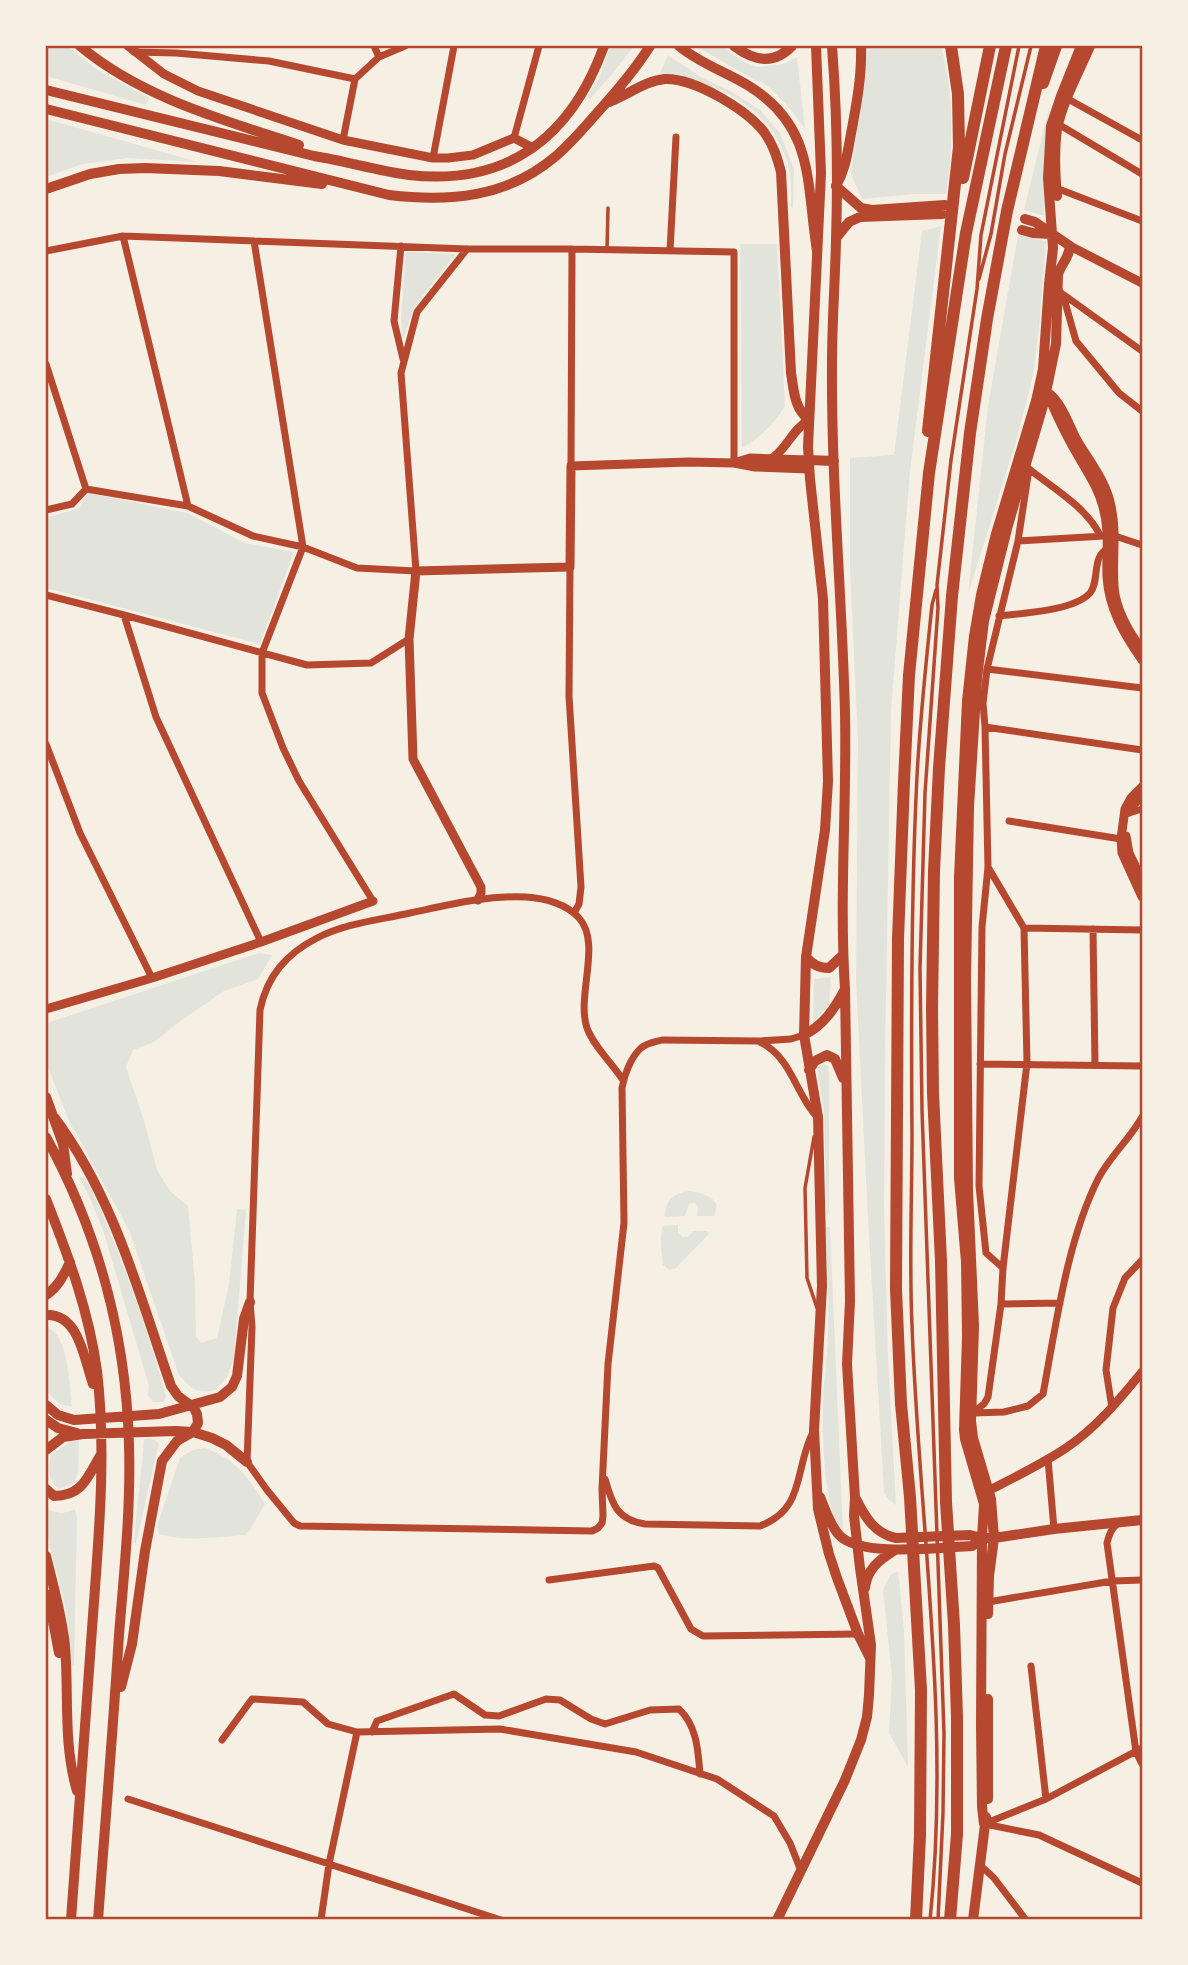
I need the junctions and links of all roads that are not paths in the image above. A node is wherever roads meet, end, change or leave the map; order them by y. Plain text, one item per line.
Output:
1 (80, 46) edge
2 (374, 46) edge
3 (405, 46) edge
4 (454, 46) edge
5 (539, 46) edge
6 (603, 46) edge
7 (650, 46) edge
8 (679, 46) edge
9 (734, 46) edge
10 (792, 46) edge
11 (816, 46) edge
12 (832, 46) edge
13 (861, 46) edge
14 (951, 46) edge
15 (990, 46) edge
16 (1006, 46) edge
17 (1019, 46) edge
18 (1031, 46) edge
19 (1046, 46) edge
20 (1056, 46) edge
21 (1081, 46) edge
22 (1090, 46) edge
23 (131, 49) edge
24 (379, 57) junction
25 (355, 79) junction
26 (46, 89) edge
27 (1064, 97) junction
28 (607, 103) junction
29 (46, 109) edge
30 (1030, 109) junction
31 (1055, 123) junction
32 (676, 137) dead end
33 (514, 138) junction
34 (344, 140) junction
35 (1143, 140) edge
36 (533, 148) junction
37 (433, 158) junction
38 (341, 160) junction
39 (1143, 174) edge
40 (353, 186) junction
41 (836, 186) junction
42 (1053, 187) junction
43 (46, 189) edge
44 (608, 208) dead end
45 (1143, 221) edge
46 (1023, 225) dead end
47 (123, 236) junction
48 (1056, 236) junction
49 (836, 239) junction
50 (254, 241) junction
51 (401, 246) junction
52 (1070, 246) junction
53 (467, 249) junction
54 (572, 249) junction
55 (607, 249) junction
56 (46, 251) edge
57 (670, 251) junction
58 (817, 251) junction
59 (947, 253) junction
60 (1143, 283) edge
61 (977, 289) junction
62 (1060, 291) junction
63 (1143, 351) edge
64 (404, 363) junction
65 (46, 364) edge
66 (1042, 389) junction
67 (1143, 411) edge
68 (809, 420) junction
69 (774, 457) junction
70 (834, 461) junction
71 (734, 463) junction
72 (809, 464) junction
73 (571, 466) junction
74 (929, 473) junction
75 (86, 489) junction
76 (188, 506) junction
77 (46, 510) edge
78 (1108, 536) junction
79 (1018, 541) junction
80 (1143, 545) edge
81 (303, 547) junction
82 (1108, 548) junction
83 (570, 567) junction
84 (416, 571) junction
85 (937, 585) junction
86 (46, 595) edge
87 (124, 615) junction
88 (999, 616) junction
89 (409, 639) junction
90 (1143, 649) edge
91 (262, 653) junction
92 (1143, 660) edge
93 (987, 669) junction
94 (981, 681) junction
95 (1143, 688) edge
96 (985, 727) junction
97 (46, 744) edge
98 (1143, 750) edge
99 (1143, 787) edge
100 (1143, 796) edge
101 (1143, 808) edge
102 (1126, 813) junction
103 (1009, 821) dead end
104 (1124, 840) junction
105 (988, 867) junction
106 (1143, 880) edge
107 (1143, 897) edge
108 (478, 900) junction
109 (373, 901) joint
110 (574, 913) junction
111 (1024, 928) junction
112 (1093, 929) junction
113 (1143, 930) edge
114 (261, 942) junction
115 (843, 955) junction
116 (806, 957) junction
117 (152, 978) junction
118 (845, 989) junction
119 (46, 1008) edge
120 (804, 1035) junction
121 (760, 1041) junction
122 (1027, 1063) junction
123 (980, 1064) junction
124 (1095, 1065) junction
125 (1143, 1066) edge
126 (809, 1070) junction
127 (623, 1080) junction
128 (846, 1092) junction
129 (46, 1097) edge
130 (54, 1117) junction
131 (818, 1117) junction
132 (1143, 1117) edge
133 (46, 1137) edge
134 (68, 1181) junction
135 (46, 1199) edge
136 (1143, 1260) edge
137 (70, 1262) junction
138 (1003, 1268) junction
139 (46, 1295) edge
140 (250, 1302) junction
141 (1001, 1304) junction
142 (1060, 1304) junction
143 (46, 1315) edge
144 (1143, 1372) edge
145 (99, 1398) junction
146 (46, 1405) edge
147 (190, 1405) junction
148 (1112, 1409) junction
149 (968, 1414) junction
150 (46, 1420) edge
151 (814, 1430) junction
152 (193, 1432) junction
153 (83, 1434) junction
154 (46, 1450) edge
155 (101, 1454) junction
156 (1048, 1459) junction
157 (247, 1462) junction
158 (603, 1471) junction
159 (46, 1489) edge
160 (818, 1490) junction
161 (990, 1490) junction
162 (855, 1498) junction
163 (1143, 1520) edge
164 (1119, 1523) junction
165 (1054, 1529) junction
166 (982, 1538) junction
167 (994, 1538) junction
168 (971, 1540) junction
169 (858, 1545) junction
170 (895, 1550) junction
171 (46, 1556) edge
172 (549, 1580) dead end
173 (1143, 1580) edge
174 (1111, 1581) junction
175 (46, 1594) edge
176 (863, 1600) junction
177 (985, 1603) junction
178 (870, 1632) junction
179 (858, 1634) junction
180 (870, 1659) junction
181 (1031, 1666) dead end
182 (66, 1688) junction
183 (114, 1706) junction
184 (372, 1731) junction
185 (357, 1732) junction
186 (222, 1740) dead end
187 (1140, 1750) edge
188 (1143, 1764) edge
189 (701, 1774) junction
190 (128, 1798) dead end
191 (1045, 1799) junction
192 (80, 1800) junction
193 (984, 1824) junction
194 (329, 1864) junction
195 (980, 1865) junction
196 (801, 1871) junction
197 (1143, 1883) edge
198 (71, 1920) edge
199 (98, 1920) edge
200 (321, 1920) edge
201 (500, 1920) edge
202 (777, 1920) edge
203 (916, 1920) edge
204 (930, 1920) edge
205 (938, 1920) edge
206 (950, 1920) edge
207 (973, 1920) edge
208 (1026, 1920) edge

1 - 38 main road
2 - 24 street
3 - 24 street
4 - 37 street
5 - 33 street
6 - 36 main road
7 - 28 main road
8 - 58 main road
9 - 10 main road
11 - 58 main road
12 - 41 main road
13 - 41 main road
14 - 59 highway
15 - 59 highway
16 - 74 highway
17 - 61 lane
18 - 61 lane
19 - 30 highway
20 - 30 highway
21 - 27 main road
22 - 27 main road
23 - 25 street
23 - 34 street
24 - 25 street
25 - 34 street
26 - 38 main road
27 - 31 main road
27 - 35 street
28 - 40 main road
28 - 68 main road
29 - 40 main road
30 - 206 highway
31 - 39 street
31 - 42 main road
32 - 57 street
33 - 36 street
33 - 37 street
34 - 37 street
36 - 38 main road
40 - 43 main road
41 - 49 main road
41 - 49 main road
42 - 45 street
42 - 48 main road
44 - 55 lane
46 - 48 main road
47 - 50 street
47 - 56 street
47 - 76 street
48 - 52 main road
48 - 66 main road
49 - 70 main road
50 - 51 street
50 - 81 street
51 - 53 street
51 - 64 street
52 - 60 street
52 - 62 main road
53 - 54 street
53 - 64 street
54 - 55 street
54 - 73 street
55 - 57 street
57 - 71 street
58 - 68 main road
59 - 74 highway
61 - 85 lane
62 - 63 street
62 - 66 main road
62 - 67 street
64 - 84 street
65 - 75 street
66 - 78 street
66 - 94 main road
66 - 149 main road
68 - 69 street
68 - 72 main road
69 - 71 street
69 - 72 street
70 - 72 main road
70 - 115 main road
71 - 72 street
71 - 73 street
72 - 116 main road
73 - 83 street
74 - 203 highway
75 - 76 street
75 - 77 street
76 - 81 street
78 - 79 street
78 - 79 street
78 - 80 street
78 - 82 street
78 - 90 street
79 - 88 street
81 - 84 street
81 - 91 street
82 - 88 street
82 - 92 street
83 - 84 street
83 - 110 street
84 - 89 street
85 - 204 lane
85 - 205 lane
86 - 87 street
87 - 91 street
87 - 114 street
88 - 93 street
89 - 91 street
89 - 108 street
91 - 109 street
93 - 94 street
93 - 95 street
94 - 96 street
94 - 149 main road
96 - 98 street
96 - 105 street
97 - 117 street
99 - 102 street
100 - 102 street
101 - 102 street
102 - 104 street
103 - 104 street
104 - 106 street
104 - 107 street
105 - 111 street
105 - 123 street
108 - 110 street
108 - 140 street
109 - 114 street
110 - 127 street
111 - 112 street
111 - 122 street
112 - 113 street
112 - 124 street
114 - 117 street
115 - 116 main road
115 - 118 main road
116 - 120 main road
117 - 119 street
118 - 120 main road
118 - 128 main road
120 - 121 street
120 - 126 main road
121 - 127 street
121 - 131 street
122 - 123 street
122 - 124 street
122 - 138 street
123 - 138 street
124 - 125 street
126 - 128 main road
126 - 131 main road
127 - 158 street
128 - 162 main road
129 - 130 main road
130 - 134 main road
130 - 147 main road
131 - 151 main road
132 - 142 street
133 - 134 main road
134 - 183 main road
135 - 137 main road
136 - 148 street
137 - 139 main road
137 - 145 main road
138 - 141 street
140 - 147 main road
140 - 157 street
141 - 142 street
141 - 149 street
142 - 149 street
143 - 145 main road
144 - 148 street
145 - 155 main road
146 - 147 main road
147 - 152 main road
148 - 156 street
149 - 161 main road
149 - 166 main road
150 - 153 main road
151 - 158 street
151 - 160 main road
152 - 153 main road
152 - 157 main road
152 - 183 main road
153 - 154 main road
155 - 159 main road
155 - 192 main road
156 - 161 street
156 - 165 street
157 - 158 street
160 - 169 main road
160 - 179 main road
161 - 167 main road
162 - 168 main road
162 - 169 main road
163 - 164 main road
164 - 165 main road
164 - 174 street
165 - 167 main road
166 - 167 main road
166 - 168 main road
166 - 177 main road
167 - 177 main road
168 - 170 main road
169 - 170 main road
169 - 176 main road
170 - 176 main road
171 - 182 main road
172 - 179 street
173 - 174 street
174 - 177 street
174 - 187 street
175 - 182 main road
176 - 178 main road
177 - 193 main road
178 - 179 main road
178 - 180 main road
179 - 180 main road
180 - 196 main road
181 - 191 street
182 - 192 main road
183 - 199 main road
184 - 185 street
184 - 189 street
184 - 189 street
185 - 186 street
185 - 194 street
187 - 188 street
187 - 191 street
189 - 196 street
190 - 194 street
191 - 193 street
192 - 198 main road
193 - 195 main road
193 - 197 street
194 - 200 street
194 - 201 street
195 - 207 main road
195 - 208 street
196 - 202 main road

